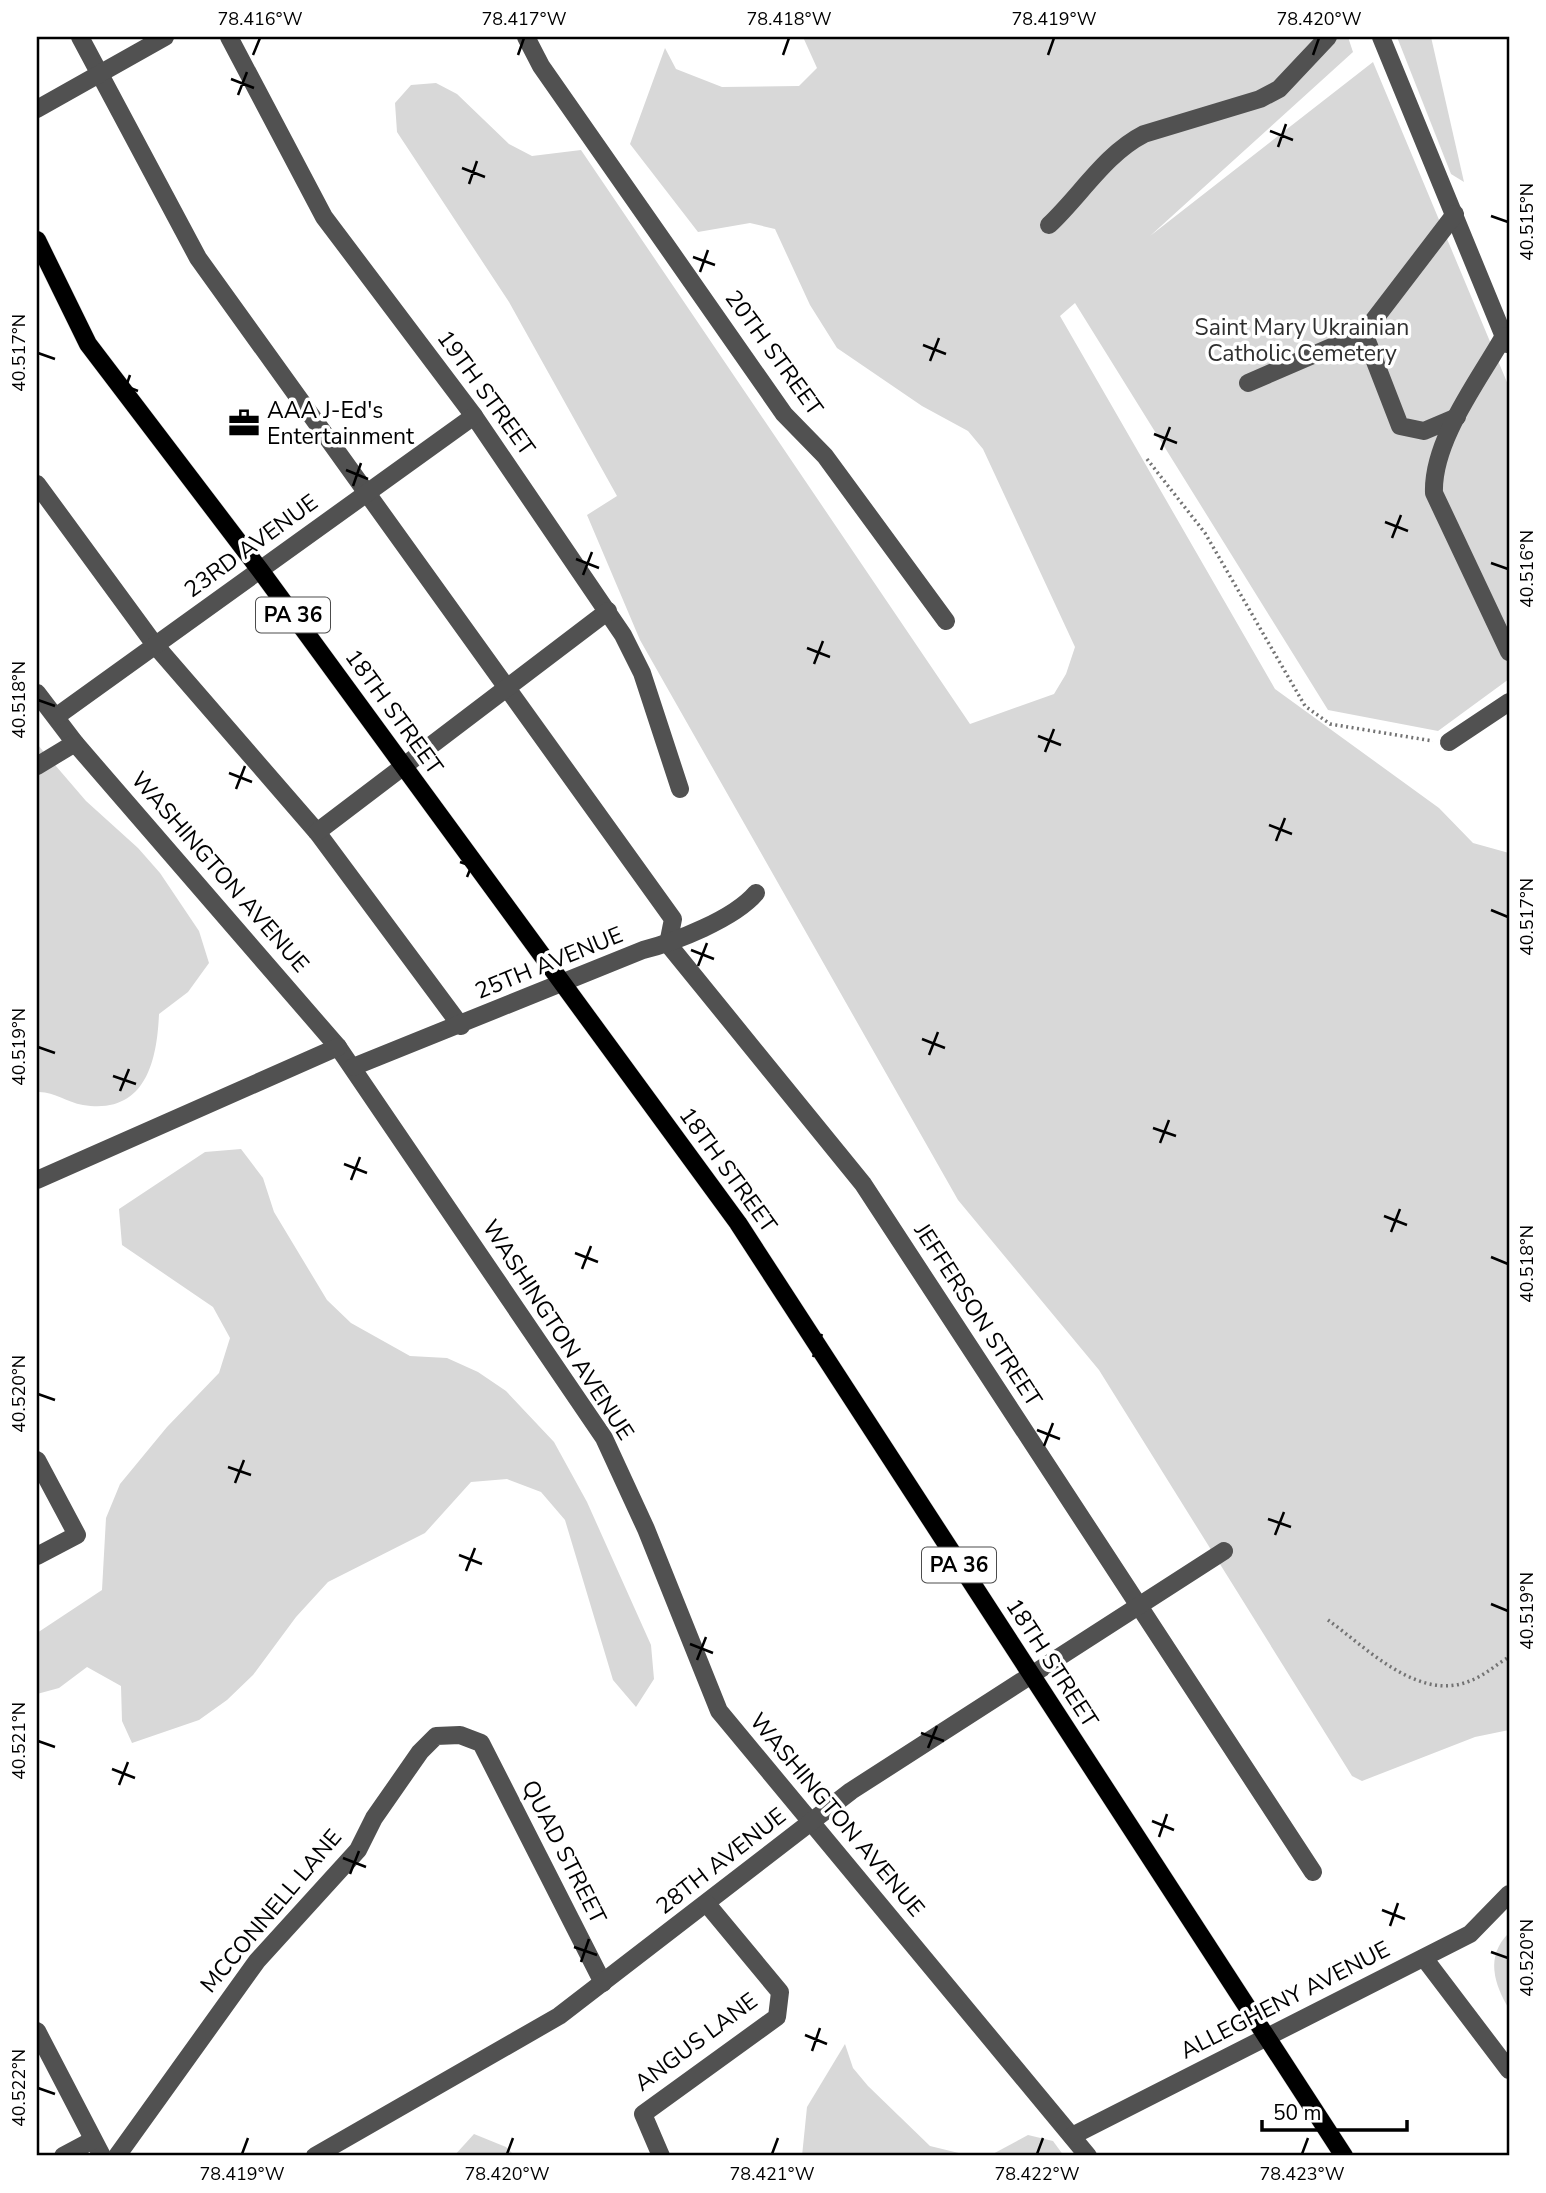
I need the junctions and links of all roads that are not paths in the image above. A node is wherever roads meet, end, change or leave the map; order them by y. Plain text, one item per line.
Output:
1 (80, 37) edge
2 (165, 37) edge
3 (229, 37) edge
4 (526, 37) edge
5 (1328, 37) edge
6 (1381, 37) edge
7 (100, 74) junction
8 (37, 109) edge
9 (1455, 214) junction
10 (1049, 225) dead end
11 (37, 240) edge
12 (1364, 333) junction
13 (1507, 342) edge
14 (1248, 383) dead end
15 (474, 416) junction
16 (1457, 418) junction
17 (37, 484) edge
18 (366, 492) junction
19 (260, 569) junction
20 (608, 611) junction
21 (946, 621) dead end
22 (155, 645) junction
23 (1509, 652) edge
24 (507, 687) junction
25 (37, 693) edge
26 (1509, 702) edge
27 (57, 716) junction
28 (1449, 742) road end
29 (75, 743) junction
30 (37, 766) edge
31 (404, 767) junction
32 (680, 789) dead end
33 (317, 832) junction
34 (756, 893) dead end
35 (668, 944) junction
36 (562, 983) junction
37 (461, 1026) junction
38 (338, 1047) junction
39 (353, 1067) junction
40 (37, 1180) edge
41 (37, 1460) edge
42 (1224, 1551) dead end
43 (37, 1556) edge
44 (1138, 1607) junction
45 (1031, 1675) junction
46 (481, 1743) joint
47 (811, 1821) junction
48 (1313, 1872) dead end
49 (1509, 1894) edge
50 (707, 1904) junction
51 (1424, 1958) junction
52 (603, 1983) junction
53 (37, 2031) edge
54 (1264, 2036) junction
55 (1509, 2070) edge
56 (1072, 2136) junction
57 (93, 2140) junction
58 (63, 2156) edge
59 (102, 2156) edge
60 (117, 2156) edge
61 (314, 2156) edge
62 (661, 2156) edge
63 (1088, 2156) edge
64 (1344, 2156) edge

1 - 7 street
2 - 7 street
3 - 15 street, 19TH STREET
4 - 21 street, 20TH STREET
5 - 10 street
6 - 9 street
7 - 8 street
7 - 18 street
9 - 12 street
9 - 13 street
11 - 19 main road, 18TH STREET / PA 36
12 - 14 street
12 - 16 street
13 - 16 street
15 - 18 street, 23RD AVENUE
15 - 20 street, 19TH STREET
16 - 23 street
17 - 22 street
18 - 19 street, 23RD AVENUE
18 - 24 street
19 - 22 street, 23RD AVENUE
19 - 31 main road, 18TH STREET / PA 36
20 - 24 street
20 - 32 street, 19TH STREET
22 - 27 street, 23RD AVENUE
22 - 33 street
24 - 31 street
24 - 35 street
25 - 27 street, WASHINGTON AVENUE
26 - 28 street
27 - 29 street, WASHINGTON AVENUE
29 - 30 street
29 - 38 street, WASHINGTON AVENUE
31 - 33 street
31 - 36 main road, 18TH STREET / PA 36
33 - 37 street
34 - 35 street, 25TH AVENUE
35 - 36 street, 25TH AVENUE
35 - 44 street, JEFFERSON STREET
36 - 37 street, 25TH AVENUE
36 - 45 main road, 18TH STREET / PA 36
37 - 39 street, 25TH AVENUE
38 - 39 street, WASHINGTON AVENUE
38 - 40 street
39 - 47 street, WASHINGTON AVENUE
41 - 43 street
42 - 44 street, 28TH AVENUE
44 - 45 street, 28TH AVENUE
44 - 48 street, JEFFERSON STREET
45 - 47 street, 28TH AVENUE
45 - 54 main road, 18TH STREET / PA 36
46 - 52 street, QUAD STREET
46 - 60 street, MCCONNELL LANE
47 - 50 street, 28TH AVENUE
47 - 56 street, WASHINGTON AVENUE
49 - 51 street, ALLEGHENY AVENUE
50 - 52 street, 28TH AVENUE
50 - 62 street, ANGUS LANE
51 - 54 street, ALLEGHENY AVENUE
51 - 55 street
52 - 61 street, 28TH AVENUE
53 - 57 street
54 - 56 street, ALLEGHENY AVENUE
54 - 64 main road, 18TH STREET / PA 36
56 - 63 street, WASHINGTON AVENUE
57 - 58 street
57 - 59 street

